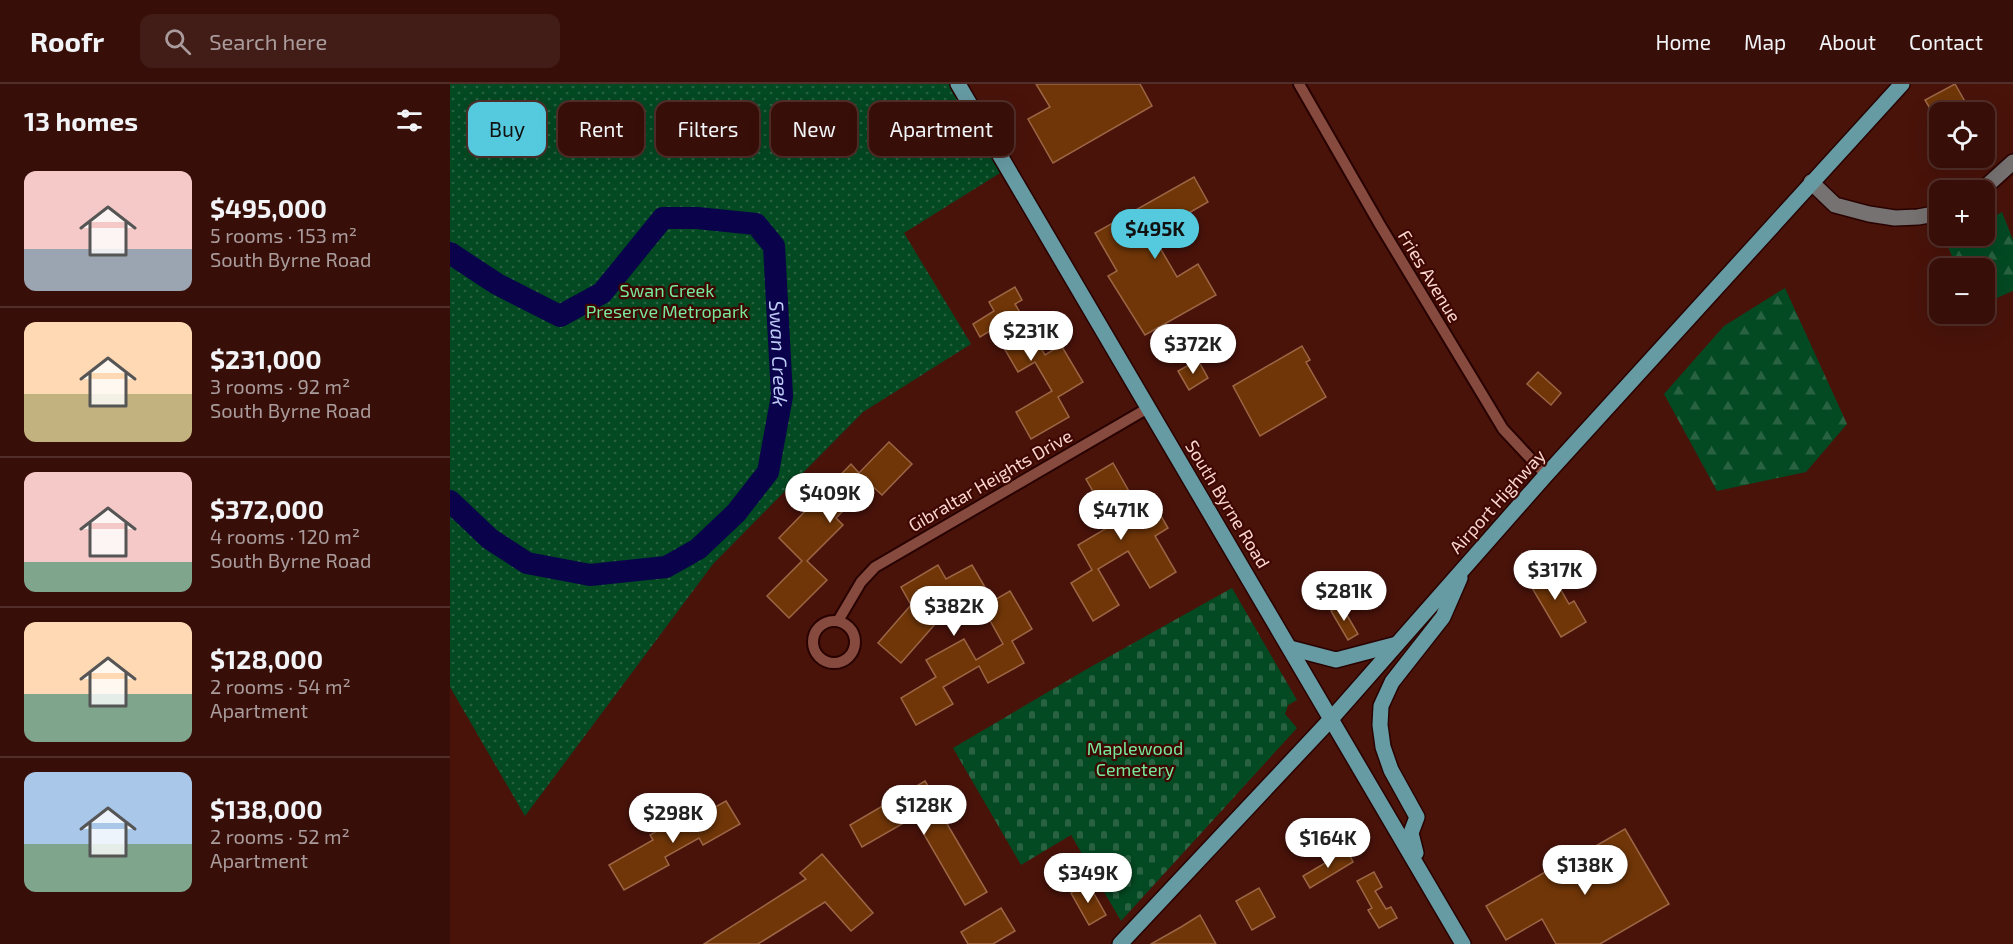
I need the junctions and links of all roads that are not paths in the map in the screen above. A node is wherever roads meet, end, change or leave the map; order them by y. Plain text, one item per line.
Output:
1 (958, 84) edge
2 (1299, 84) edge
3 (1902, 84) edge
4 (2013, 162) edge
5 (1993, 180) edge
6 (1811, 182) junction
7 (1929, 215) edge
8 (1148, 408) junction
9 (1546, 475) junction
10 (1465, 566) junction
11 (838, 621) dead end
12 (1397, 644) junction
13 (1290, 648) junction
14 (1332, 718) junction
15 (1419, 868) junction
16 (1122, 943) edge
17 (1463, 944) edge

1 - 8 main road, South Byrne Road
2 - 9 street, Fries Avenue
3 - 6 main road, Airport Highway
4 - 5 street
6 - 7 street
6 - 9 main road, Airport Highway
8 - 11 street, Gibraltar Heights Drive
8 - 13 main road, South Byrne Road
9 - 10 main road, Airport Highway
10 - 12 main road, Airport Highway
10 - 15 main road
12 - 13 main road
12 - 14 main road, Airport Highway
13 - 14 main road, South Byrne Road
14 - 15 main road, South Byrne Road
14 - 16 main road, Airport Highway
15 - 17 main road, South Byrne Road

